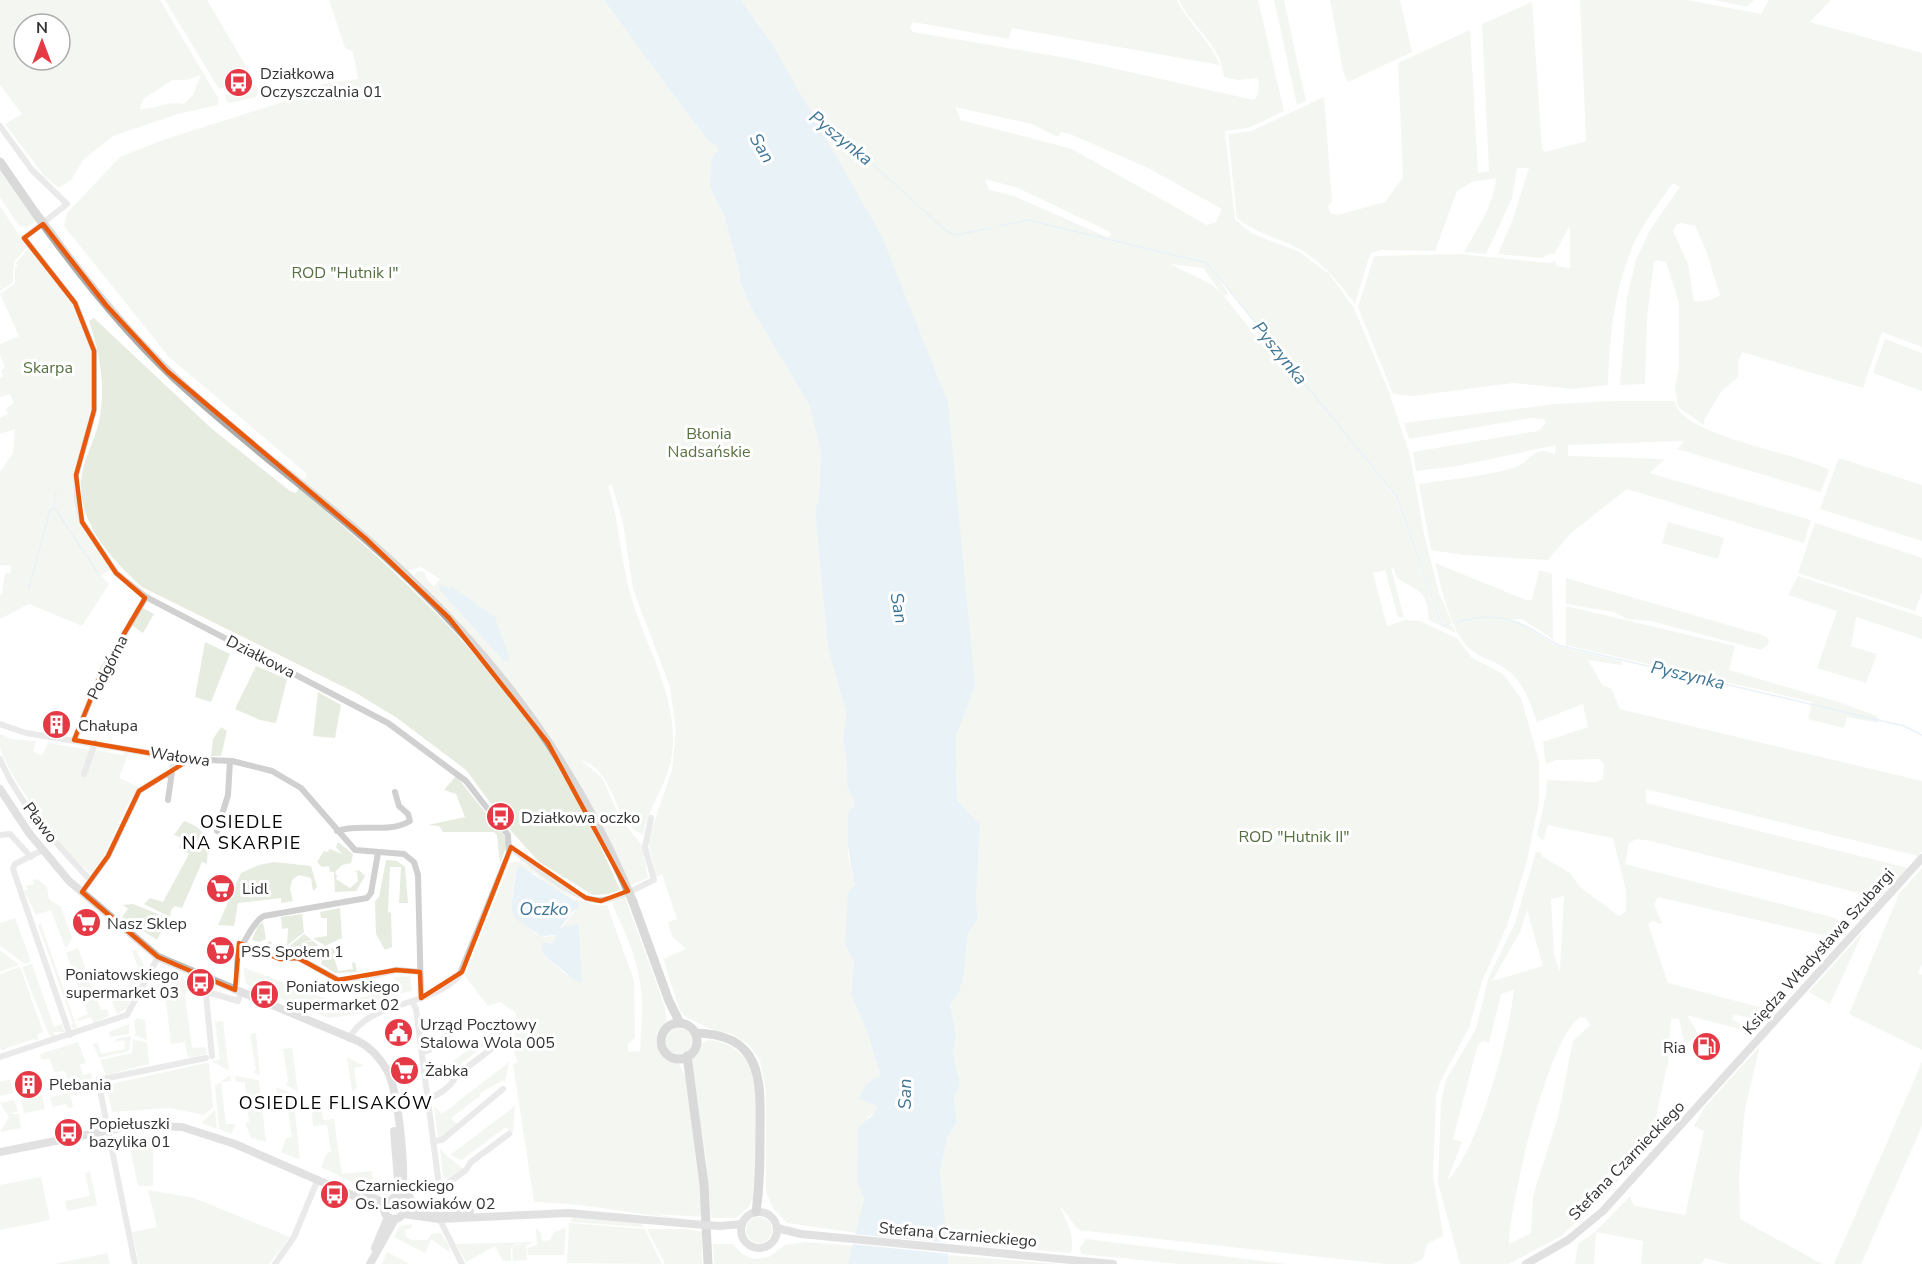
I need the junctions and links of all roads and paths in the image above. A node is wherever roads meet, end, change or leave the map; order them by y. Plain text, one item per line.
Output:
1 (0, 126) edge
2 (0, 162) edge
3 (146, 597) junction
4 (0, 724) edge
5 (74, 740) junction
6 (95, 743) junction
7 (174, 757) junction
8 (0, 759) edge
9 (230, 761) junction
10 (84, 774) dead end
11 (170, 775) junction
12 (0, 789) edge
13 (395, 792) dead end
14 (168, 800) dead end
15 (651, 818) dead end
16 (217, 831) dead end
17 (337, 831) junction
18 (0, 836) edge
19 (510, 847) junction
20 (43, 850) junction
21 (378, 853) junction
22 (31, 858) junction
23 (1922, 858) edge
24 (90, 880) junction
25 (82, 892) junction
26 (245, 945) junction
27 (158, 957) junction
28 (420, 972) junction
29 (238, 991) junction
30 (421, 998) junction
31 (412, 1002) junction
32 (464, 1023) dead end
33 (675, 1024) junction
34 (70, 1035) junction
35 (696, 1037) junction
36 (349, 1039) junction
37 (495, 1046) dead end
38 (422, 1052) junction
39 (0, 1057) edge
40 (683, 1057) junction
41 (1736, 1064) joint
42 (504, 1089) dead end
43 (428, 1098) junction
44 (108, 1130) junction
45 (509, 1134) dead end
46 (433, 1142) junction
47 (0, 1152) edge
48 (318, 1179) junction
49 (404, 1185) junction
50 (394, 1209) junction
51 (760, 1213) junction
52 (437, 1216) junction
53 (742, 1228) junction
54 (777, 1232) junction
55 (135, 1264) edge
56 (275, 1264) edge
57 (371, 1264) edge
58 (462, 1264) edge
59 (708, 1264) edge
60 (1113, 1264) edge
61 (1526, 1264) edge

1 - 3 street, Działkowa
2 - 33 main road, bridge
3 - 5 street, Podgórna
3 - 19 street, Działkowa
4 - 5 street, Wałowa
5 - 6 street, Wałowa
6 - 7 street, Wałowa
6 - 10 street
7 - 9 street, Wałowa
7 - 11 street
8 - 24 street, Pławo
9 - 16 street
9 - 17 street, Wałowa
11 - 14 street
11 - 24 street
12 - 20 street
13 - 17 street
15 - 19 street
17 - 21 street, Wałowa
18 - 22 street
19 - 30 street
20 - 22 street
20 - 25 street
21 - 26 street
21 - 28 street, Wałowa
22 - 34 street
23 - 41 street, Księdza Władysława Szubargi
24 - 25 street
25 - 27 street
26 - 28 street
26 - 29 street
27 - 29 street
27 - 34 street
28 - 30 street, Wałowa
29 - 36 street
29 - 44 street
30 - 31 street
31 - 36 street
31 - 38 street
32 - 38 street
33 - 35 main road
33 - 40 main road
34 - 39 street
35 - 40 main road
35 - 51 main road
36 - 49 street
36 - 50 street
37 - 43 street
38 - 43 street
40 - 59 main road
41 - 61 street, Stefana Czarnieckiego
42 - 46 street
43 - 46 street
44 - 47 street
44 - 48 street
44 - 55 street
45 - 46 street
48 - 50 street
48 - 56 street
49 - 50 street
49 - 52 street
50 - 52 street
50 - 57 street
51 - 53 street
51 - 54 street
52 - 53 street, bridge
52 - 58 street
53 - 54 street
54 - 60 street, Stefana Czarnieckiego

